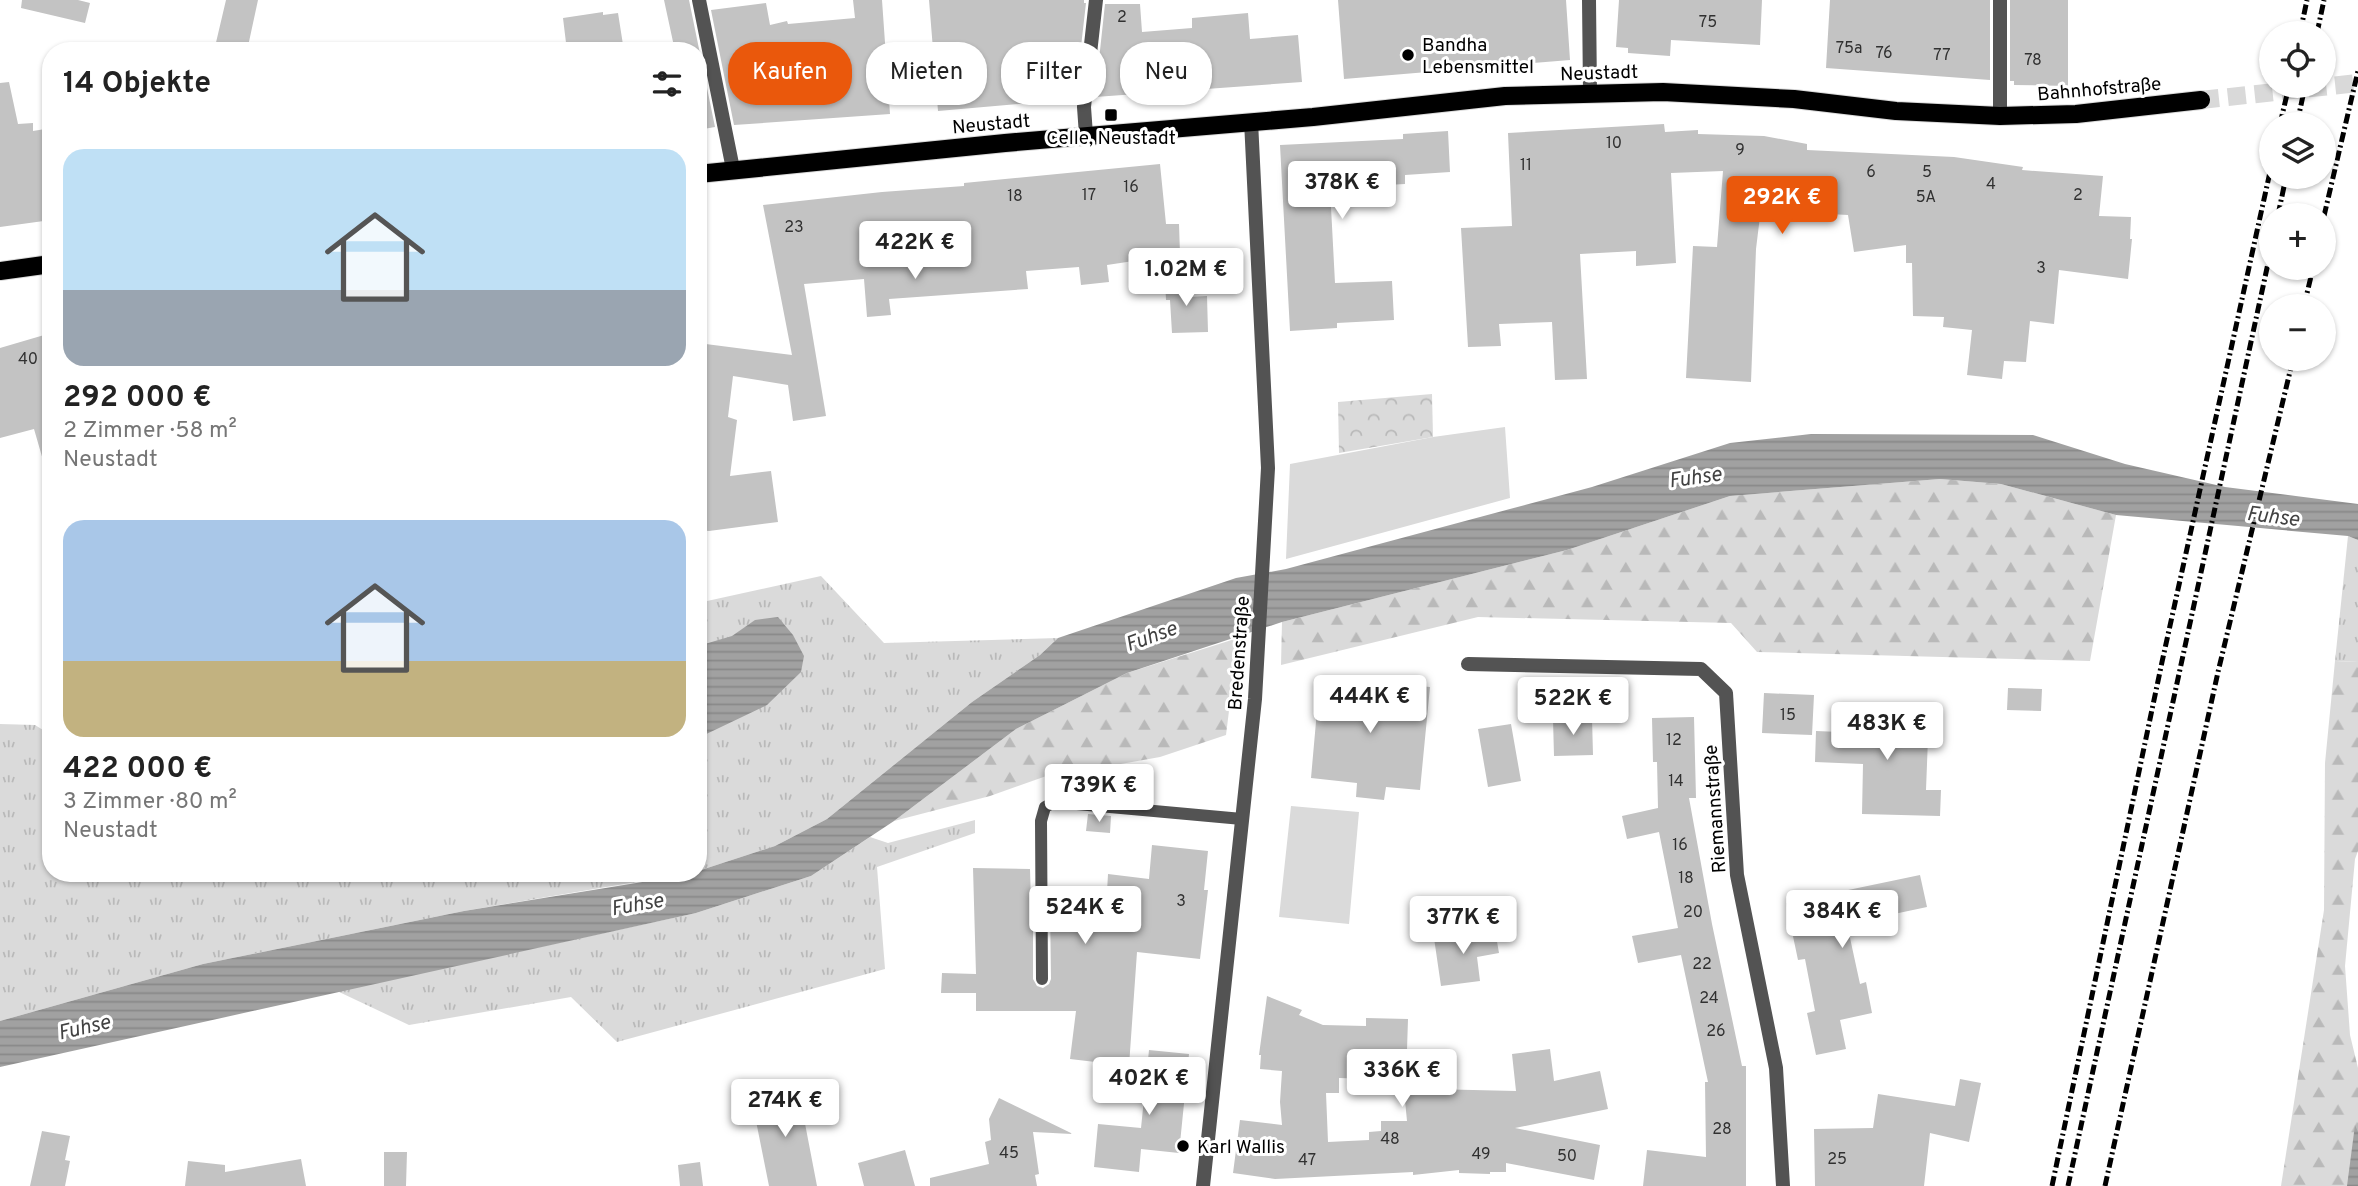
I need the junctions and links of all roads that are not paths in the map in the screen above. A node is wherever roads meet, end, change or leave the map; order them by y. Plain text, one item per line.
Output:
1 (699, 0) edge
2 (1096, 0) edge
3 (1589, 0) edge
4 (2000, 0) edge
5 (1590, 92) junction
6 (2201, 100) tunnel mouth
7 (2000, 116) junction
8 (1251, 121) junction
9 (1086, 135) junction
10 (733, 169) junction
11 (707, 173) edge
12 (42, 265) edge
13 (0, 271) edge
14 (1468, 664) dead end
15 (1242, 819) junction
16 (1042, 979) dead end
17 (1203, 1186) edge
18 (1783, 1186) edge

1 - 10 street
2 - 9 street
3 - 5 street
4 - 7 street
5 - 7 main road, Neustadt
5 - 8 main road, Neustadt
6 - 7 main road, Bahnhofstraße
8 - 9 main road, Neustadt
8 - 15 street, Bredenstraße
9 - 10 main road, Neustadt
10 - 11 main road, Neustadt
12 - 13 main road
14 - 18 street, Riemannstraße
15 - 16 lane
15 - 17 street, Bredenstraße

